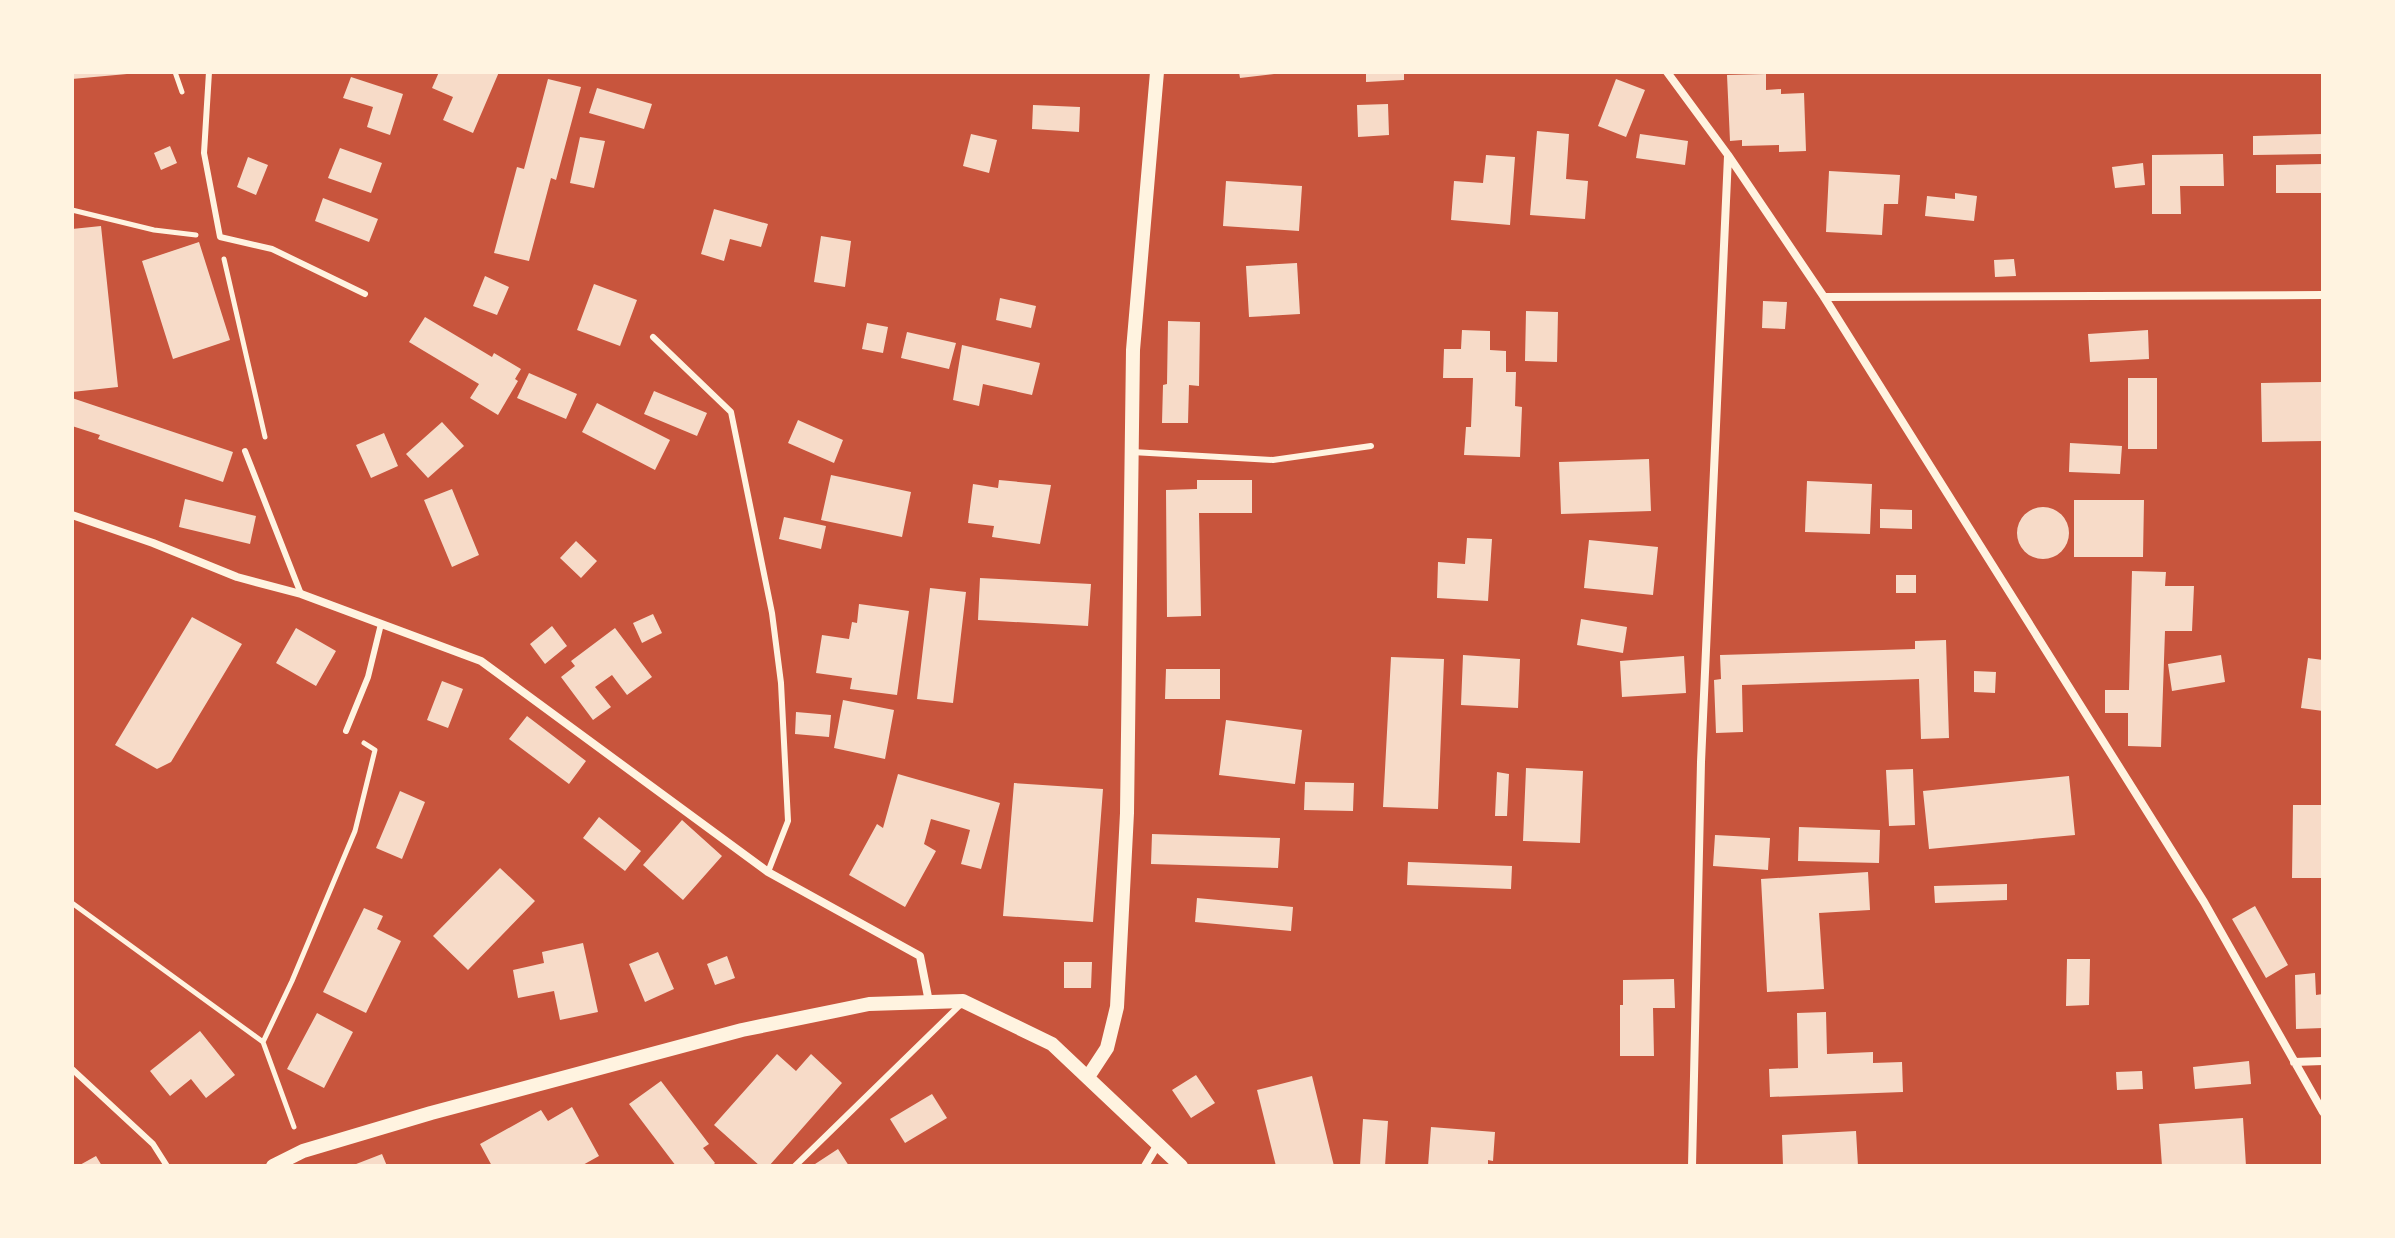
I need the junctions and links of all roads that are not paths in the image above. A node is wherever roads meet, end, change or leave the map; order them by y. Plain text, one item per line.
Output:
1 (209, 72) edge
2 (1157, 72) edge
3 (1667, 72) edge
4 (1728, 155) junction
5 (365, 294) dead end
6 (2323, 295) edge
7 (1824, 297) junction
8 (653, 337) dead end
9 (1371, 446) dead end
10 (245, 451) dead end
11 (1132, 452) junction
12 (72, 515) edge
13 (301, 594) junction
14 (381, 624) junction
15 (346, 731) road end
16 (768, 872) junction
17 (963, 1001) junction
18 (929, 1002) junction
19 (2323, 1061) edge
20 (2294, 1062) junction
21 (72, 1069) edge
22 (1088, 1077) junction
23 (2323, 1112) edge
24 (1158, 1144) junction
25 (167, 1166) edge
26 (273, 1166) edge
27 (795, 1166) edge
28 (1145, 1166) edge
29 (1181, 1166) edge
30 (1692, 1166) edge

1 - 5 lane
2 - 11 street
3 - 4 street
4 - 7 street
4 - 30 street
6 - 7 street
7 - 20 street
8 - 16 lane
9 - 11 lane
10 - 13 lane
11 - 22 street
12 - 13 street
13 - 14 street
14 - 15 lane
14 - 16 street
16 - 18 street
17 - 18 street
17 - 22 street
17 - 27 lane
18 - 26 street
19 - 20 street
20 - 23 street
21 - 25 lane
22 - 24 street
24 - 28 street
24 - 29 street

